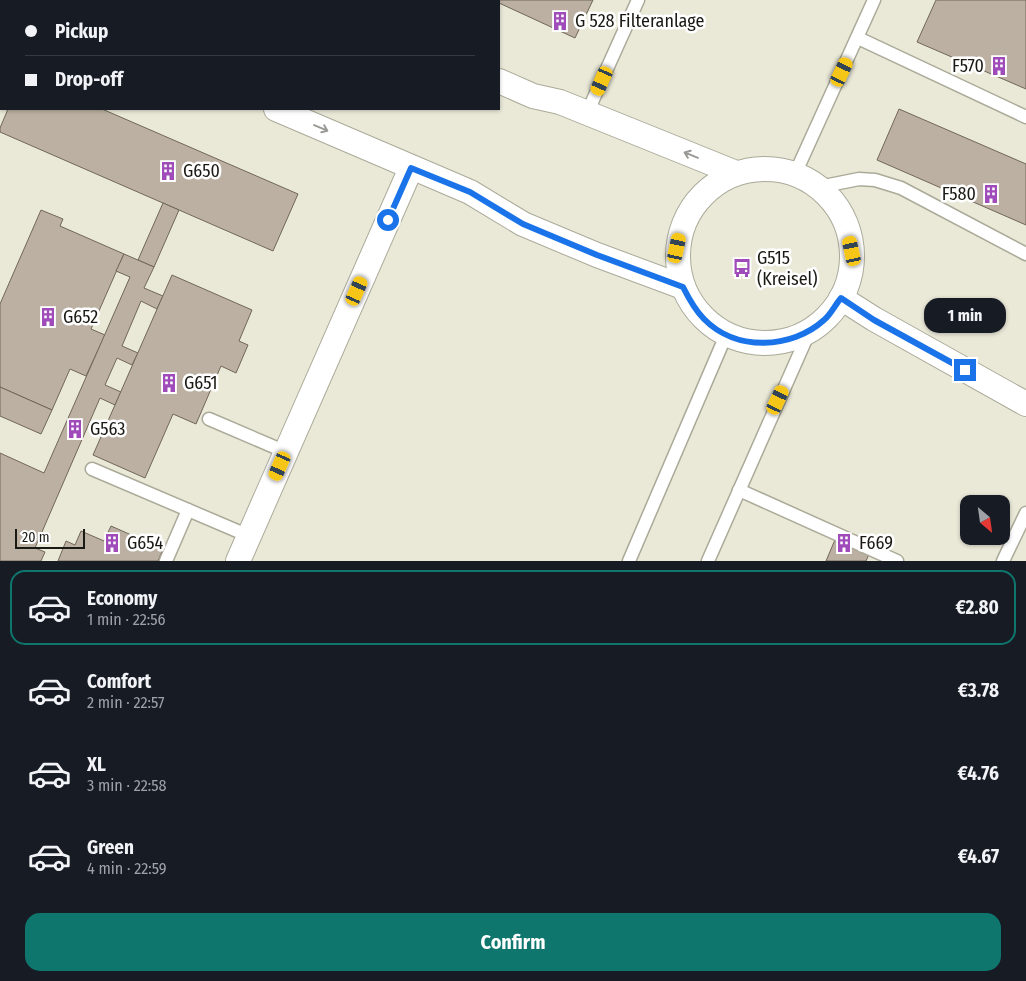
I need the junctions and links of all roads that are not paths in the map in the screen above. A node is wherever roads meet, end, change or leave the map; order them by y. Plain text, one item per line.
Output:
1 (638, 0) edge
2 (874, 0) edge
3 (858, 38) junction
4 (500, 81) edge
5 (278, 110) edge
6 (587, 113) junction
7 (1026, 117) edge
8 (411, 168) junction
9 (736, 173) junction
10 (795, 174) junction
11 (819, 187) junction
12 (1026, 254) edge
13 (683, 287) junction
14 (841, 298) junction
15 (810, 330) junction
16 (726, 335) junction
17 (1026, 404) edge
18 (209, 419) dead end
19 (286, 452) junction
20 (92, 469) dead end
21 (739, 490) junction
22 (188, 510) junction
23 (1026, 512) edge
24 (249, 536) junction
25 (166, 561) edge
26 (238, 561) edge
27 (629, 561) edge
28 (708, 561) edge
29 (897, 561) edge
30 (1003, 561) edge

1 - 6 lane
2 - 3 lane
3 - 7 lane
3 - 10 lane
4 - 6 street
5 -> 8 street
9 -> 6 street
8 - 13 street
8 - 19 street
9 - 10 street
9 - 13 street
10 - 11 street
11 - 12 lane
11 - 14 street
13 - 16 street
14 - 15 street
14 - 17 street
15 - 16 street
15 - 21 lane
16 - 27 lane
18 - 19 lane
19 - 24 street
20 - 22 lane
21 - 28 lane
21 - 29 lane
22 - 24 lane
22 - 25 lane
23 - 30 lane
24 - 26 street

